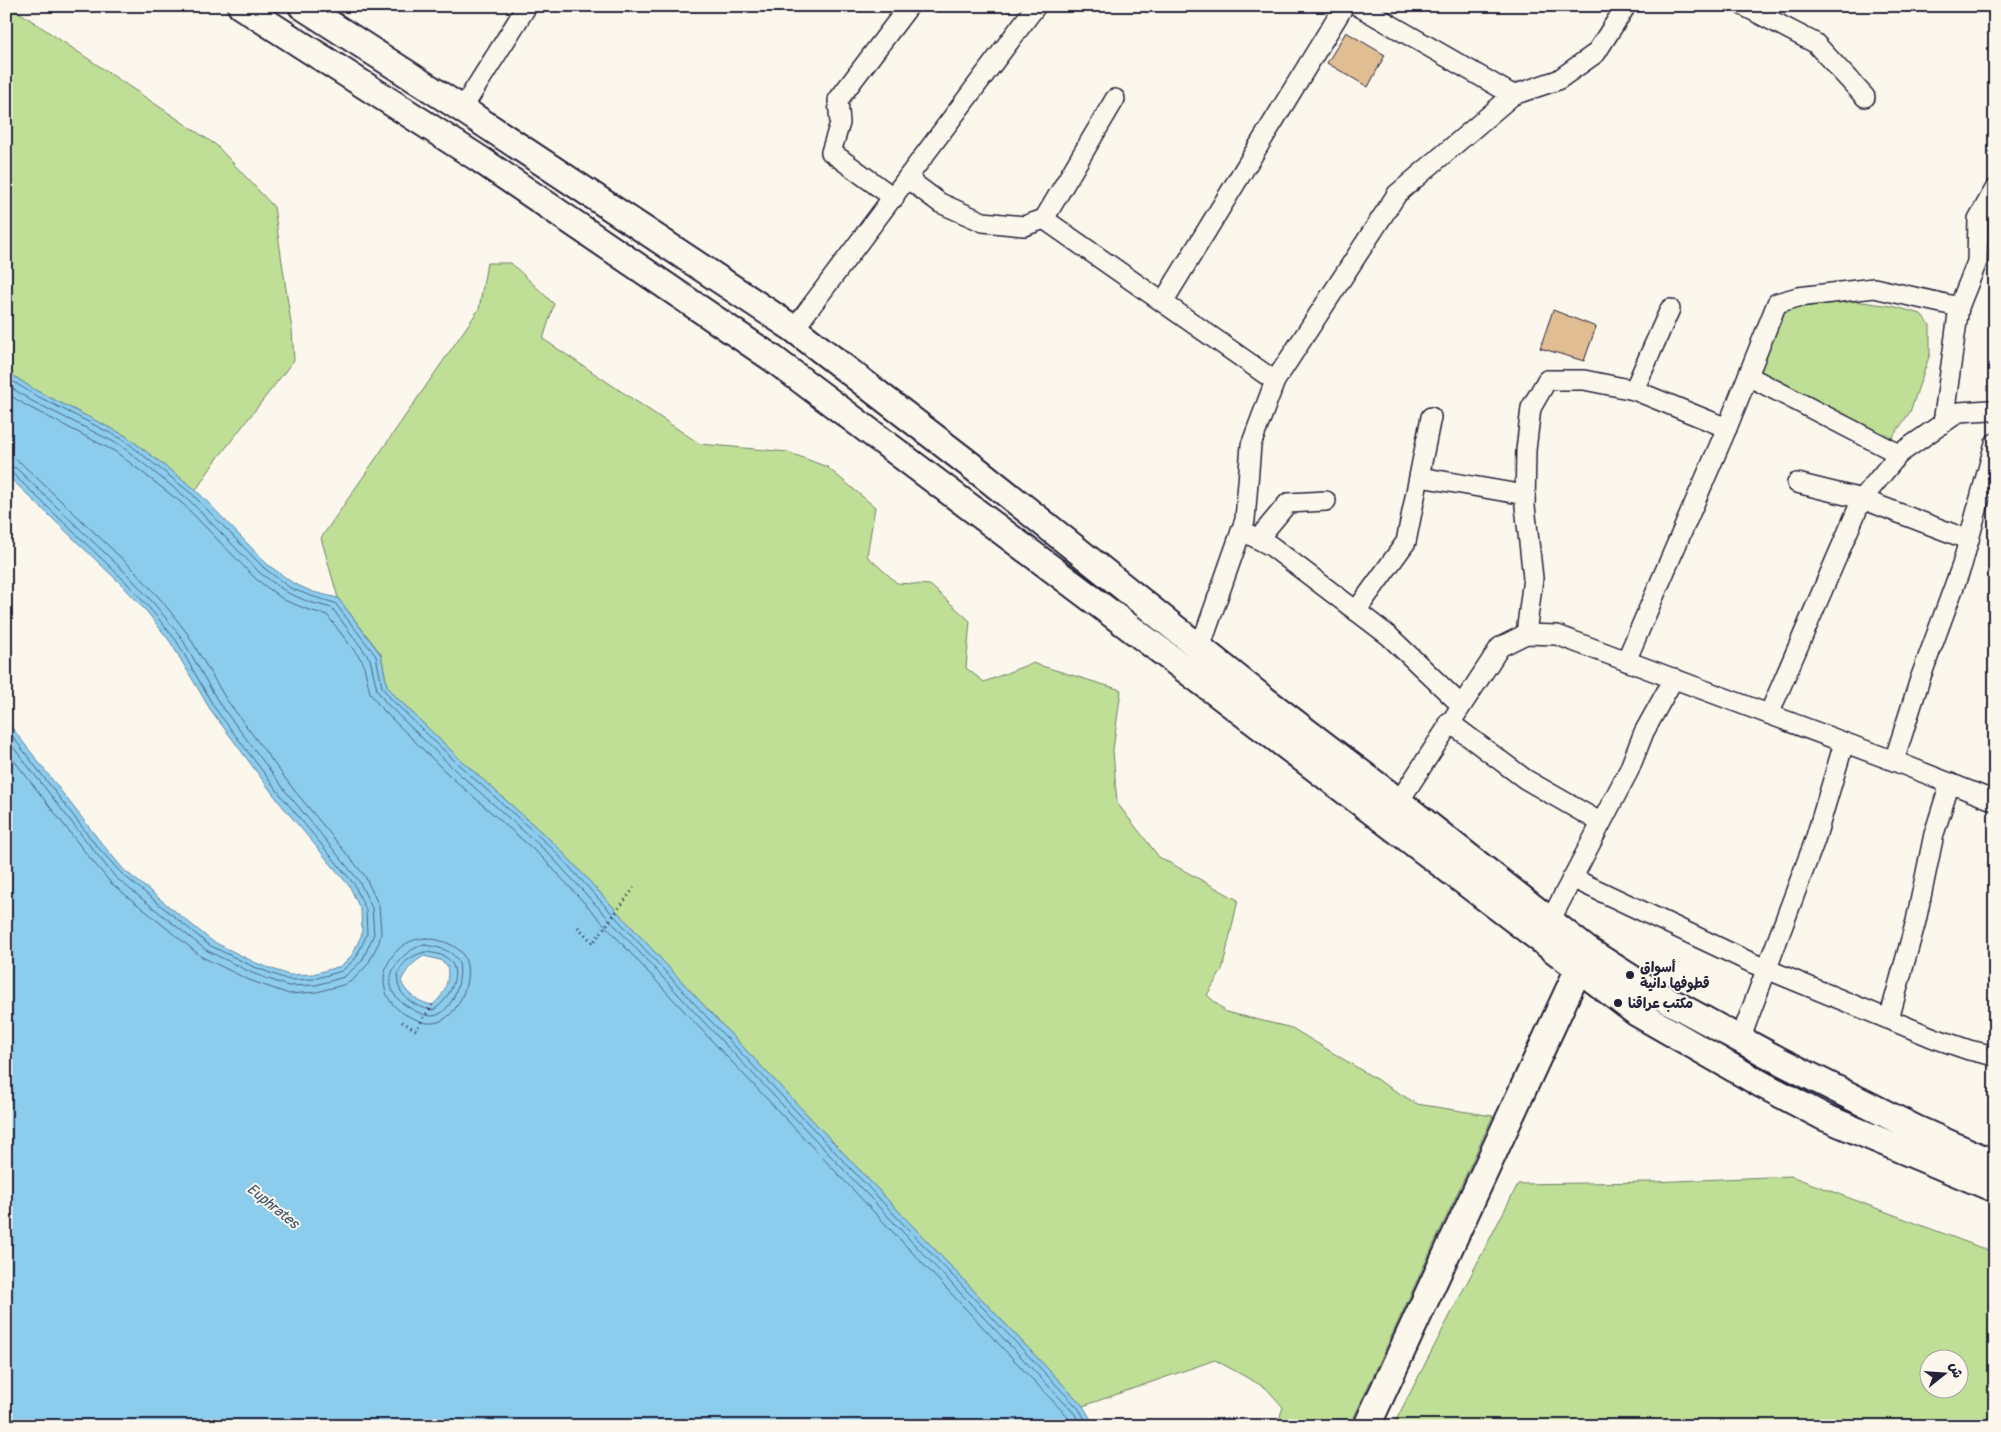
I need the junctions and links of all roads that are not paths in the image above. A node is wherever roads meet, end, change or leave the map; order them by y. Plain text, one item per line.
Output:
1 (241, 6) edge
2 (302, 6) edge
3 (527, 6) edge
4 (909, 6) edge
5 (1036, 6) edge
6 (1344, 6) edge
7 (1358, 6) edge
8 (1626, 6) edge
9 (1744, 6) edge
10 (1513, 95) junction
11 (1864, 97) dead end
12 (1115, 99) dead end
13 (455, 105) junction
14 (430, 126) junction
15 (498, 133) junction
16 (481, 160) junction
17 (908, 179) junction
18 (1995, 188) edge
19 (894, 198) junction
20 (1044, 219) junction
21 (1978, 231) junction
22 (1995, 239) edge
23 (1163, 302) junction
24 (1959, 307) junction
25 (1670, 309) dead end
26 (794, 329) junction
27 (1748, 376) junction
28 (1275, 381) junction
29 (1634, 390) junction
30 (1995, 412) edge
31 (1431, 417) dead end
32 (1943, 423) junction
33 (1727, 428) junction
34 (1995, 443) edge
35 (1899, 454) junction
36 (1420, 477) junction
37 (1798, 483) dead end
38 (1525, 494) junction
39 (1862, 499) junction
40 (1326, 501) dead end
41 (1241, 530) junction
42 (1258, 539) junction
43 (1969, 540) junction
44 (1356, 611) junction
45 (1526, 634) junction
46 (1200, 648) junction
47 (1626, 661) junction
48 (1674, 678) junction
49 (1461, 705) junction
50 (1769, 714) junction
51 (1449, 722) junction
52 (1844, 742) junction
53 (1894, 761) junction
54 (1950, 783) junction
55 (1995, 801) edge
56 (1392, 812) junction
57 (1600, 822) junction
58 (1572, 878) junction
59 (1550, 922) junction
60 (1583, 960) junction
61 (1767, 968) junction
62 (1890, 1019) junction
63 (1740, 1040) junction
64 (1995, 1056) edge
65 (1995, 1164) edge
66 (1995, 1189) edge
67 (1367, 1426) edge

1 - 14 street
2 - 13 street
3 - 13 street
4 - 19 street
5 - 17 street
6 - 23 street
7 - 10 street
8 - 10 street
9 - 11 street
10 - 28 street
12 - 20 street
13 - 14 street
13 - 15 street
14 - 16 street
15 - 16 street
15 - 26 street
16 - 56 street
17 - 19 street
17 - 20 street
18 - 21 street
19 - 26 street
20 - 23 street
21 - 22 street
21 - 24 street
23 - 28 street
24 - 27 street
24 - 32 street
25 - 29 street
26 - 46 street
27 - 33 street
27 - 35 street
28 - 41 street
29 - 33 street
29 - 38 street
30 - 32 street
31 - 36 street
32 - 35 street
33 - 47 street
34 - 43 street
35 - 39 street
36 - 38 street
36 - 44 street
37 - 39 street
38 - 45 street
39 - 43 street
39 - 50 street
40 - 42 street
41 - 42 street
41 - 46 street
42 - 44 street
43 - 53 street
44 - 49 street
45 - 47 street
45 - 49 street
46 - 56 street
47 - 48 street
48 - 50 street
48 - 57 street
49 - 51 street
50 - 52 street
51 - 56 street
51 - 57 street
52 - 53 street
52 - 61 street
53 - 54 street
54 - 55 street
54 - 62 street
56 - 59 street
56 - 60 street
57 - 58 street
58 - 59 street
58 - 61 street
59 - 60 street
60 - 63 street
60 - 66 street
60 - 67 street
61 - 62 street
61 - 63 street
62 - 64 street
63 - 65 street

